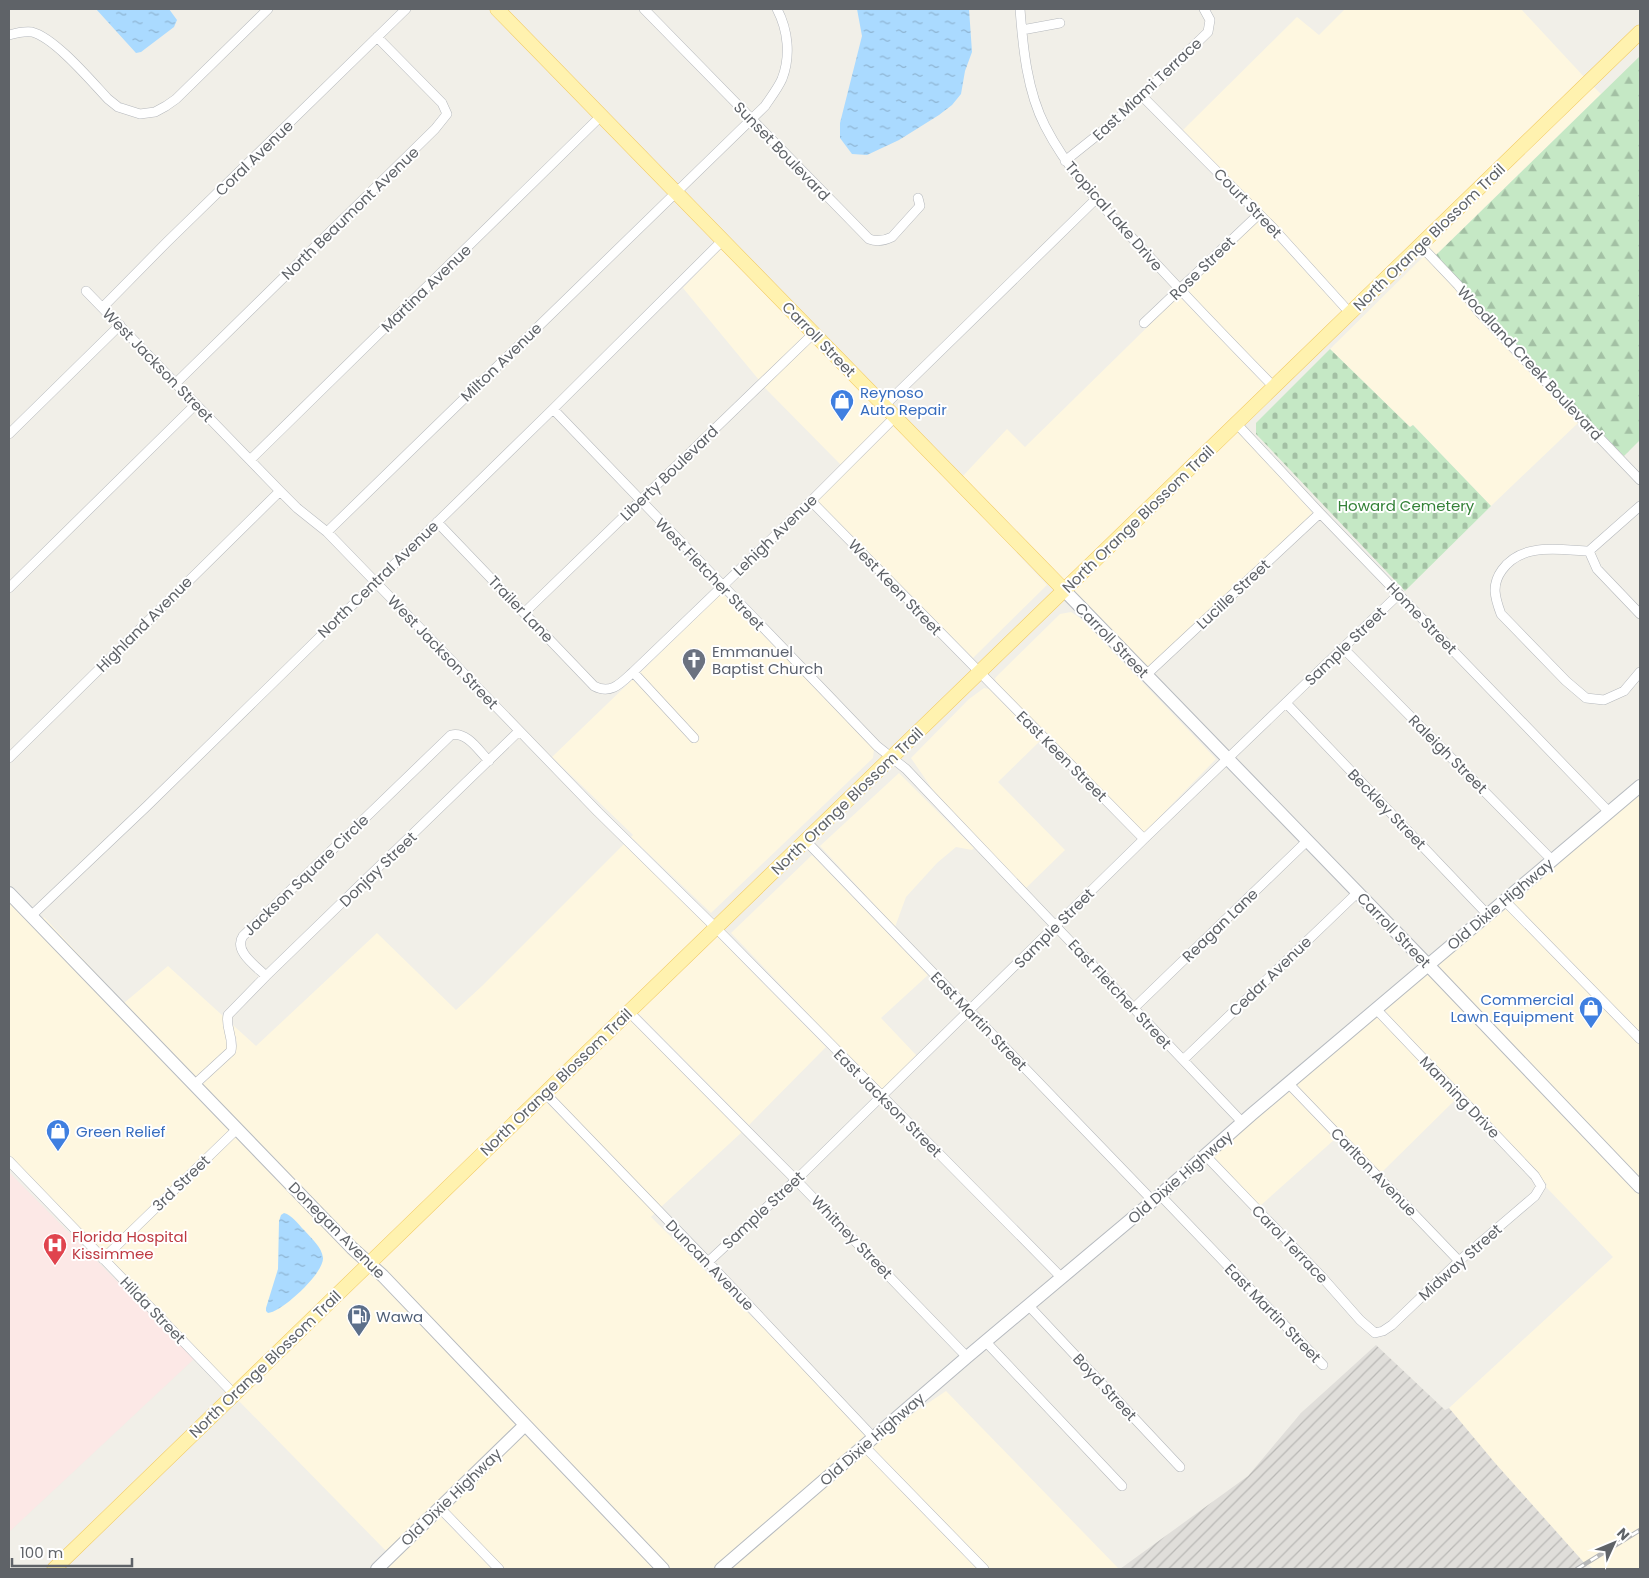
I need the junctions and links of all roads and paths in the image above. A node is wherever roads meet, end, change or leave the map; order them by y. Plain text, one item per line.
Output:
1 (268, 9) edge
2 (406, 9) edge
3 (498, 9) edge
4 (644, 9) edge
5 (778, 9) edge
6 (1020, 9) edge
7 (1204, 9) edge
8 (1060, 22) dead end
9 (1022, 30) junction
10 (1640, 32) edge
11 (9, 35) edge
12 (377, 37) junction
13 (1142, 96) junction
14 (602, 116) junction
15 (751, 120) junction
16 (1065, 160) junction
17 (675, 192) junction
18 (918, 198) dead end
19 (1096, 199) junction
20 (1259, 214) junction
21 (723, 240) junction
22 (1420, 245) junction
23 (1179, 289) junction
24 (86, 291) dead end
25 (103, 307) junction
26 (1350, 313) junction
27 (1144, 323) dead end
28 (120, 325) junction
29 (814, 334) junction
30 (176, 383) junction
31 (1274, 387) junction
32 (196, 404) junction
33 (884, 406) junction
34 (553, 409) junction
35 (895, 417) junction
36 (1236, 423) junction
37 (9, 434) edge
38 (250, 460) junction
39 (1640, 480) edge
40 (280, 491) junction
41 (640, 501) junction
42 (811, 501) junction
43 (1640, 506) edge
44 (1320, 513) junction
45 (437, 522) junction
46 (327, 532) junction
47 (1588, 551) junction
48 (375, 581) junction
49 (722, 586) junction
50 (9, 588) edge
51 (1064, 590) junction
52 (1399, 594) junction
53 (525, 612) junction
54 (1640, 614) edge
55 (1343, 648) junction
56 (633, 672) junction
57 (1640, 672) edge
58 (979, 673) junction
59 (1146, 675) junction
60 (608, 690) joint
61 (1286, 703) junction
62 (519, 731) junction
63 (694, 738) dead end
64 (9, 758) edge
65 (891, 758) junction
66 (1227, 758) junction
67 (489, 761) junction
68 (1640, 786) edge
69 (1609, 812) junction
70 (1144, 839) junction
71 (806, 841) junction
72 (1307, 841) junction
73 (1552, 860) junction
74 (9, 893) edge
75 (1357, 893) junction
76 (1505, 901) junction
77 (1488, 914) junction
78 (31, 916) junction
79 (1056, 926) junction
80 (716, 928) junction
81 (1428, 965) junction
82 (266, 976) junction
83 (1134, 1008) junction
84 (1377, 1010) junction
85 (970, 1011) junction
86 (629, 1012) junction
87 (1640, 1039) edge
88 (1183, 1060) junction
89 (1289, 1084) junction
90 (194, 1085) junction
91 (545, 1093) junction
92 (881, 1096) junction
93 (1243, 1122) junction
94 (237, 1129) junction
95 (1205, 1155) junction
96 (9, 1161) edge
97 (796, 1180) junction
98 (1541, 1186) joint
99 (1640, 1187) edge
100 (1156, 1198) junction
101 (103, 1259) junction
102 (1459, 1261) junction
103 (708, 1262) junction
104 (369, 1263) junction
105 (1062, 1278) junction
106 (1029, 1306) junction
107 (1375, 1333) joint
108 (986, 1342) junction
109 (967, 1357) junction
110 (1323, 1365) dead end
111 (234, 1394) junction
112 (525, 1425) junction
113 (869, 1442) junction
114 (1180, 1468) dead end
115 (1122, 1486) dead end
116 (440, 1508) junction
117 (54, 1569) edge
118 (377, 1569) edge
119 (499, 1569) edge
120 (663, 1569) edge
121 (721, 1569) edge
122 (984, 1569) edge

1 - 11 street
2 - 12 street, Coral Avenue
3 - 14 main road, Carroll Street
4 - 15 street, Sunset Boulevard
5 - 15 street
6 - 9 street, Tropical Lake Drive
7 - 13 street, East Miami Terrace
8 - 9 street
9 - 16 street, Tropical Lake Drive
10 - 22 main road, North Orange Blossom Trail
12 - 25 street, Coral Avenue
12 - 30 street, North Beaumont Avenue
13 - 16 street, East Miami Terrace
13 - 20 street, Court Street
14 - 17 main road, Carroll Street
14 - 38 street, Martina Avenue
15 - 17 street
15 - 18 street, Sunset Boulevard
16 - 19 street, Tropical Lake Drive
17 - 21 main road, Carroll Street
17 - 46 street, Milton Avenue
19 - 23 street, Tropical Lake Drive
19 - 33 street
20 - 23 street, Rose Street
20 - 26 street, Court Street
21 - 29 main road, Carroll Street
21 - 34 street, North Central Avenue
22 - 26 main road, North Orange Blossom Trail
22 - 39 street, Woodland Creek Boulevard
23 - 27 street, Rose Street
23 - 31 street, Tropical Lake Drive
24 - 25 street, West Jackson Street
25 - 28 street, West Jackson Street
26 - 31 main road, North Orange Blossom Trail
28 - 30 street, West Jackson Street
28 - 37 street
29 - 33 main road, Carroll Street
29 - 41 street, Liberty Boulevard
30 - 32 street, West Jackson Street
31 - 36 main road, North Orange Blossom Trail
32 - 38 street, West Jackson Street
32 - 50 street
33 - 35 main road, Carroll Street
34 - 41 street, West Fletcher Street
34 - 45 street, North Central Avenue
35 - 42 street, Lehigh Avenue
35 - 51 main road, Carroll Street
36 - 44 street, Home Street
36 - 51 main road, North Orange Blossom Trail
38 - 40 street, West Jackson Street
40 - 46 street, West Jackson Street
40 - 64 street, Highland Avenue
41 - 49 street, West Fletcher Street
41 - 53 street, Liberty Boulevard
42 - 49 street, Lehigh Avenue
42 - 58 street, West Keen Street
43 - 47 street
44 - 52 street, Home Street
44 - 59 street, Lucille Street
45 - 48 street, North Central Avenue
45 - 53 street, Trailer Lane
46 - 48 street, West Jackson Street
47 - 54 street
47 - 57 street
48 - 62 street, West Jackson Street
48 - 78 street, North Central Avenue
49 - 56 street, Lehigh Avenue
49 - 65 street, West Fletcher Street
51 - 58 main road, North Orange Blossom Trail
51 - 59 street, Carroll Street
52 - 55 street, Sample Street
52 - 69 street, Home Street
53 - 60 street, Trailer Lane
55 - 61 street, Sample Street
55 - 73 street, Raleigh Street
56 - 60 street, Lehigh Avenue
56 - 63 street
58 - 65 main road, North Orange Blossom Trail
58 - 70 street, East Keen Street
59 - 66 street, Carroll Street
61 - 66 street, Sample Street
61 - 77 street, Beckley Street
62 - 67 street, Donjay Street
62 - 80 street, West Jackson Street
65 - 71 main road, North Orange Blossom Trail
65 - 79 street, East Fletcher Street
66 - 70 street, Sample Street
66 - 72 street, Carroll Street
67 - 82 street, Donjay Street
67 - 82 street, Jackson Square Circle
68 - 69 street, Old Dixie Highway
69 - 73 street, Old Dixie Highway
70 - 79 street, Sample Street
71 - 80 main road, North Orange Blossom Trail
71 - 85 street, East Martin Street
72 - 75 street, Carroll Street
72 - 83 street, Reagan Lane
73 - 76 street, Old Dixie Highway
74 - 78 street, Donegan Avenue
75 - 81 street, Carroll Street
75 - 88 street, Cedar Avenue
76 - 77 street, Old Dixie Highway
76 - 87 street
77 - 81 street, Old Dixie Highway
78 - 90 street, Donegan Avenue
79 - 83 street, East Fletcher Street
79 - 85 street, Sample Street
80 - 86 main road, North Orange Blossom Trail
80 - 92 street, East Jackson Street
81 - 84 street, Old Dixie Highway
81 - 99 street, Carroll Street
82 - 90 street
83 - 88 street, East Fletcher Street
84 - 89 street, Old Dixie Highway
84 - 98 street, Manning Drive
85 - 92 street, Sample Street
85 - 100 street, East Martin Street
86 - 91 main road, North Orange Blossom Trail
86 - 97 street, Whitney Street
88 - 93 street, East Fletcher Street
89 - 93 street, Old Dixie Highway
89 - 102 street, Carlton Avenue
90 - 94 street, Donegan Avenue
91 - 103 street, Duncan Avenue
91 - 104 main road, North Orange Blossom Trail
92 - 97 street, Sample Street
92 - 105 street, East Jackson Street
93 - 95 street, Old Dixie Highway
94 - 101 street, 3rd Street
94 - 104 street, Donegan Avenue
95 - 100 street, Old Dixie Highway
95 - 107 street, Carol Terrace
96 - 101 street, Hilda Street
97 - 103 street, Sample Street
97 - 109 street, Whitney Street
98 - 102 street, Midway Street
100 - 105 street, Old Dixie Highway
100 - 110 street, East Martin Street
101 - 111 street, Hilda Street
102 - 107 street, Midway Street
103 - 113 street, Duncan Avenue
104 - 111 main road, North Orange Blossom Trail
104 - 112 street, Donegan Avenue
105 - 106 street, Old Dixie Highway
106 - 108 street, Old Dixie Highway
106 - 114 street, Boyd Street
108 - 109 street, Old Dixie Highway
108 - 115 street
109 - 113 street, Old Dixie Highway
111 - 117 main road, North Orange Blossom Trail
112 - 116 street, Old Dixie Highway
112 - 120 street, Donegan Avenue
113 - 121 street, Old Dixie Highway
113 - 122 street, Duncan Avenue
116 - 118 street, Old Dixie Highway
116 - 119 street

